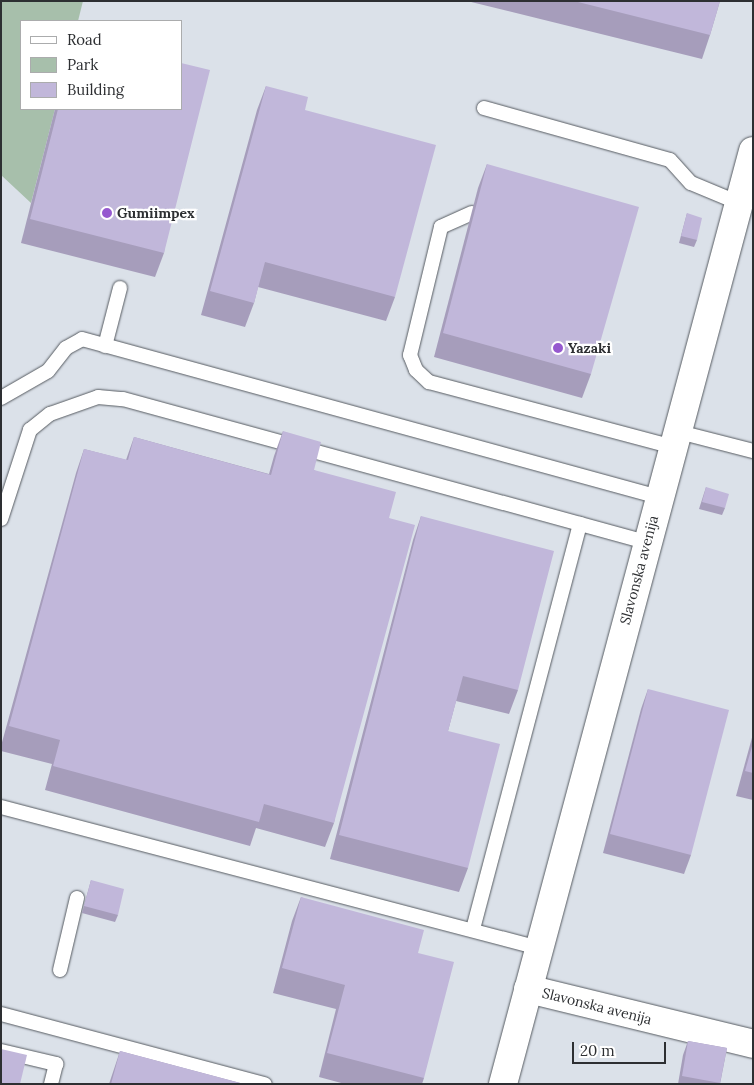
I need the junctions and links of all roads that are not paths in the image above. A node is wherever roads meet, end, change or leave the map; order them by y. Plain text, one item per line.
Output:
1 (484, 108) dead end
2 (753, 151) edge
3 (739, 203) junction
4 (472, 213) edge
5 (120, 288) dead end
6 (105, 346) junction
7 (1, 398) edge
8 (676, 440) junction
9 (753, 451) edge
10 (659, 497) junction
11 (1, 519) edge
12 (580, 524) junction
13 (646, 542) junction
14 (1, 806) edge
15 (78, 898) dead end
16 (473, 929) junction
17 (539, 948) junction
18 (60, 970) dead end
19 (528, 989) junction
20 (1, 1014) edge
21 (753, 1044) edge
22 (1, 1051) edge
23 (51, 1084) edge
24 (265, 1084) edge
25 (502, 1084) edge

1 - 3 lane
2 - 3 street, Slavonska avenija
3 - 8 street, Slavonska avenija
4 - 8 lane
5 - 6 lane
6 - 7 lane
6 - 10 lane
8 - 9 lane
8 - 10 street, Slavonska avenija
10 - 13 street, Slavonska avenija
11 - 12 lane
12 - 13 lane
12 - 16 lane
13 - 17 street, Slavonska avenija
14 - 16 lane
15 - 18 lane
16 - 17 lane
17 - 19 street, Slavonska avenija
19 - 21 street, Slavonska avenija
19 - 25 street, Slavonska avenija
20 - 24 lane
22 - 23 lane

